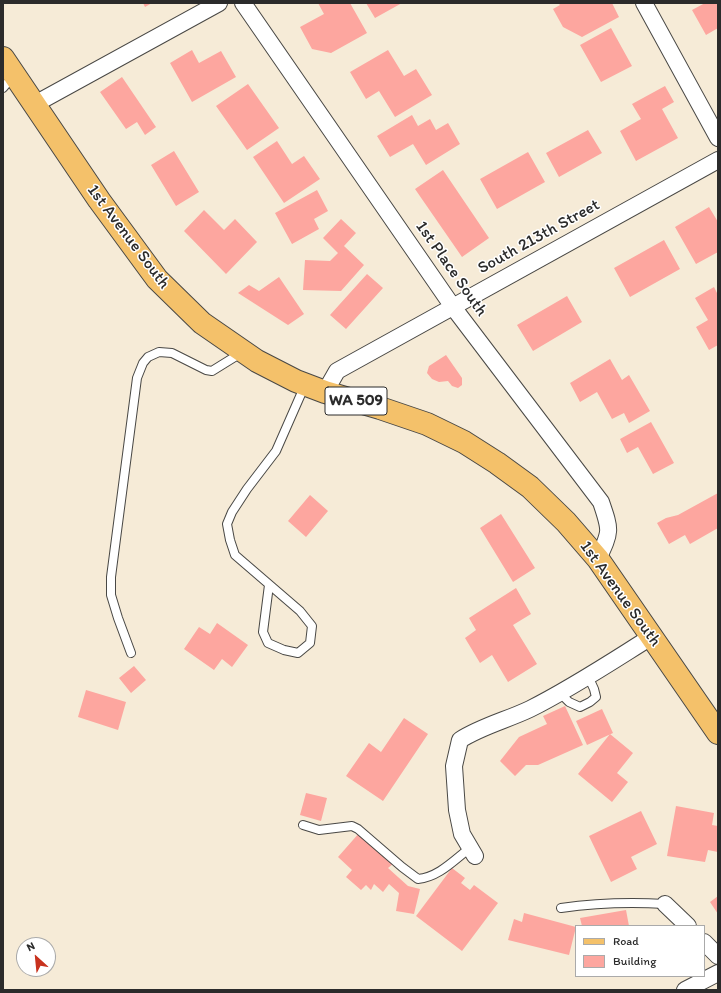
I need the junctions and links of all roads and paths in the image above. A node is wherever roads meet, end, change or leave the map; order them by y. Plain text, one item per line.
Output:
1 (219, 3) edge
2 (243, 3) edge
3 (644, 3) edge
4 (7, 73) edge
5 (35, 104) junction
6 (718, 138) edge
7 (718, 160) edge
8 (453, 307) junction
9 (244, 351) junction
10 (315, 389) junction
11 (598, 559) junction
12 (269, 585) junction
13 (651, 637) junction
14 (131, 653) dead end
15 (588, 676) junction
16 (560, 693) junction
17 (718, 733) edge
18 (303, 825) dead end
19 (472, 852) joint
20 (665, 904) joint
21 (561, 908) dead end
22 (687, 925) edge
23 (705, 943) edge
24 (718, 956) edge
25 (718, 973) edge
26 (685, 990) edge

1 - 5 street
2 - 8 street, 1st Place South
3 - 6 street
4 - 5 main road, 1st Avenue South / WA 509
5 - 9 main road, 1st Avenue South / WA 509
7 - 8 street, South 213th Street
8 - 10 street, South 213th Street
8 - 11 street, 1st Place South
9 - 10 main road, 1st Avenue South / WA 509
9 - 14 lane
10 - 11 main road, 1st Avenue South / WA 509
10 - 12 lane
11 - 13 main road, 1st Avenue South / WA 509
12 - 12 lane
13 - 15 street
13 - 17 main road, 1st Avenue South / WA 509
15 - 16 street
15 - 16 lane
16 - 19 street
18 - 19 lane
20 - 21 lane
20 - 22 street
23 - 24 street
25 - 26 street

